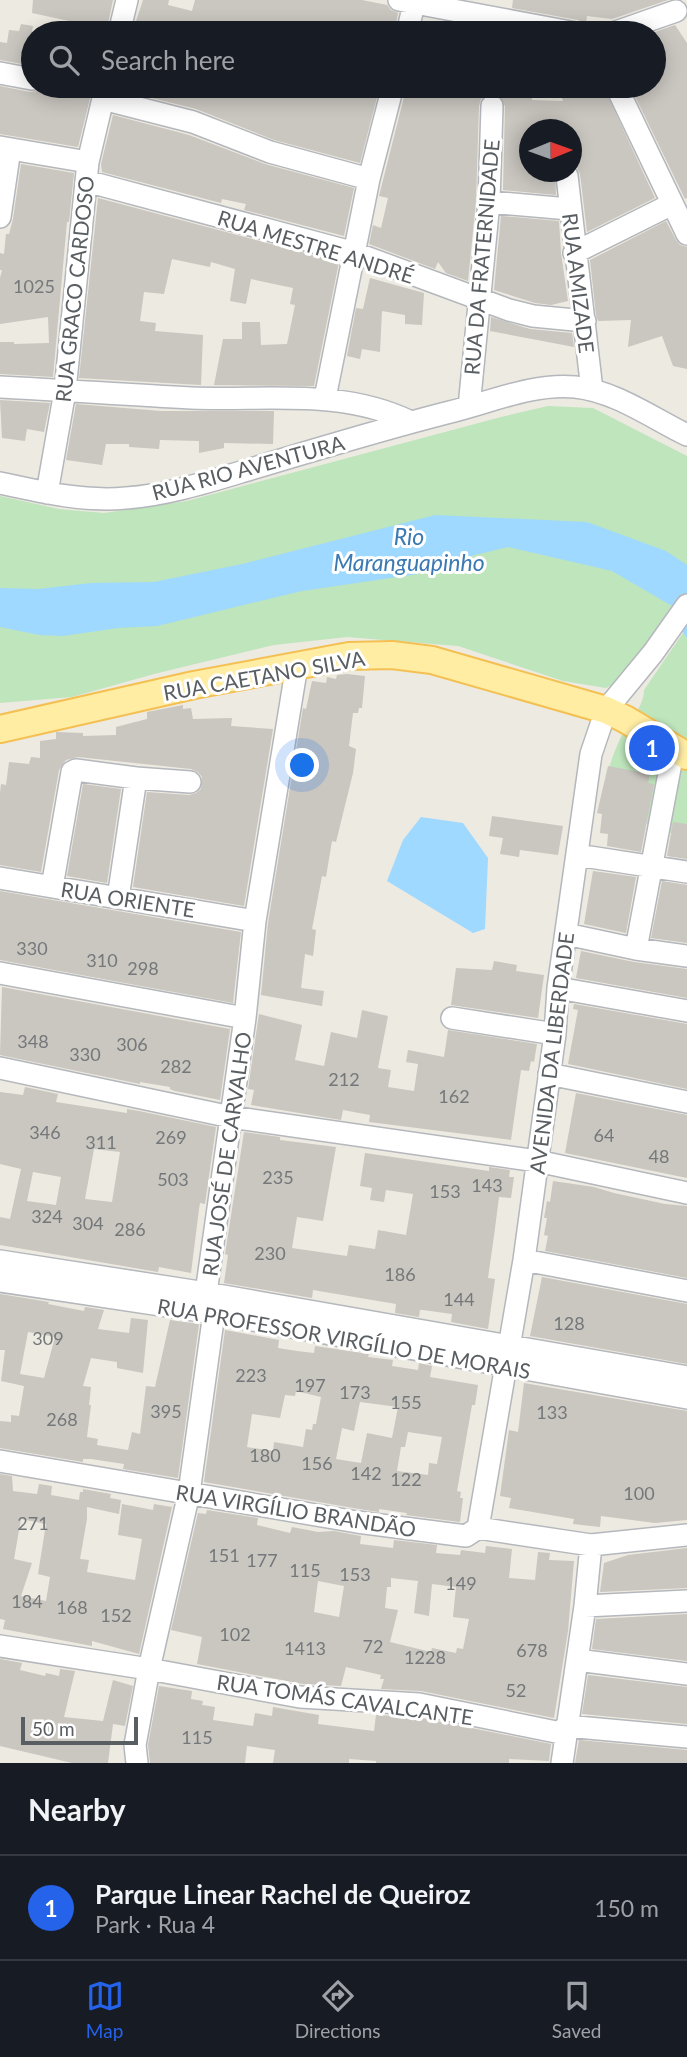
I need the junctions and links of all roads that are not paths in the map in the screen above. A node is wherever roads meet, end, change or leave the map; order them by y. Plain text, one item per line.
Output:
1 (127, 0) edge
2 (410, 1) edge
3 (678, 13) edge
4 (121, 21) edge
5 (408, 21) edge
6 (514, 21) edge
7 (652, 21) edge
8 (0, 73) edge
9 (21, 77) edge
10 (103, 98) edge
11 (122, 98) edge
12 (390, 98) edge
13 (622, 98) edge
14 (492, 106) dead end
15 (5, 148) edge
16 (87, 171) junction
17 (369, 179) junction
18 (567, 182) edge
19 (489, 202) junction
20 (673, 204) junction
21 (569, 209) junction
22 (0, 217) edge
23 (687, 234) edge
24 (355, 253) junction
25 (574, 253) junction
26 (479, 299) junction
27 (585, 321) junction
28 (0, 387) edge
29 (592, 390) junction
30 (65, 391) junction
31 (325, 398) junction
32 (469, 407) junction
33 (411, 422) junction
34 (687, 436) edge
35 (0, 483) edge
36 (47, 493) junction
37 (687, 605) edge
38 (297, 665) junction
39 (606, 710) junction
40 (1, 733) edge
41 (680, 751) edge
42 (136, 778) junction
43 (190, 782) dead end
44 (577, 855) junction
45 (653, 866) junction
46 (687, 872) edge
47 (0, 878) edge
48 (52, 887) junction
49 (118, 898) junction
50 (256, 921) junction
51 (566, 934) junction
52 (636, 949) junction
53 (687, 956) edge
54 (0, 973) edge
55 (558, 988) junction
56 (687, 1011) edge
57 (245, 1018) junction
58 (452, 1018) dead end
59 (555, 1034) junction
60 (0, 1068) edge
61 (549, 1074) junction
62 (687, 1102) edge
63 (231, 1117) junction
64 (537, 1161) junction
65 (687, 1193) edge
66 (523, 1260) junction
67 (0, 1261) edge
68 (54, 1280) junction
69 (0, 1281) edge
70 (687, 1291) edge
71 (210, 1303) junction
72 (507, 1356) junction
73 (687, 1377) edge
74 (687, 1398) edge
75 (0, 1461) edge
76 (189, 1493) junction
77 (478, 1528) junction
78 (687, 1535) edge
79 (591, 1545) junction
80 (687, 1601) edge
81 (585, 1606) junction
82 (0, 1646) edge
83 (577, 1660) junction
84 (149, 1669) junction
85 (687, 1674) edge
86 (566, 1730) junction
87 (687, 1737) edge
88 (137, 1763) edge
89 (562, 1763) edge

1 - 4 street
2 - 5 street
2 - 6 street
3 - 7 street
8 - 9 street
10 - 16 street, RUA GRACO CARDOSO
11 - 17 street
12 - 17 street
13 - 20 street
14 - 19 street, RUA DA FRATERNIDADE
15 - 16 street, RUA MESTRE ANDRÉ
15 - 22 street
16 - 24 street, RUA MESTRE ANDRÉ
16 - 30 street, RUA GRACO CARDOSO
17 - 24 street
18 - 21 street, RUA AMIZADE
19 - 21 street
19 - 26 street, RUA DA FRATERNIDADE
20 - 23 street
20 - 25 street
21 - 25 street, RUA AMIZADE
24 - 26 street, RUA MESTRE ANDRÉ
24 - 31 street
25 - 27 street, RUA AMIZADE
26 - 27 street, RUA MESTRE ANDRÉ
26 - 32 street, RUA DA FRATERNIDADE
27 - 29 street, RUA AMIZADE
28 - 30 street, RUA RIO AVENTURA
29 - 32 street, RUA RIO AVENTURA
29 - 34 street, RUA RIO AVENTURA
30 - 31 street, RUA RIO AVENTURA
30 - 36 street, RUA GRACO CARDOSO
31 - 33 street, RUA RIO AVENTURA
32 - 33 street, RUA RIO AVENTURA
33 - 36 street, RUA RIO AVENTURA
35 - 36 street, RUA RIO AVENTURA
37 - 39 street, AVENIDA DA LIBERDADE
38 - 39 main road, RUA CAETANO SILVA
38 - 40 main road, RUA CAETANO SILVA
38 - 50 street, RUA JOSÉ DE CARVALHO
39 - 41 main road, RUA CAETANO SILVA
39 - 44 street, AVENIDA DA LIBERDADE
41 - 45 street
42 - 43 street
42 - 48 street
42 - 49 street
44 - 45 street
44 - 51 street, AVENIDA DA LIBERDADE
45 - 46 street
45 - 52 street
47 - 48 street, RUA ORIENTE
48 - 49 street, RUA ORIENTE
49 - 50 street, RUA ORIENTE
50 - 57 street, RUA JOSÉ DE CARVALHO
51 - 52 street
51 - 55 street, AVENIDA DA LIBERDADE
52 - 53 street
54 - 57 street
55 - 56 street
55 - 59 street, AVENIDA DA LIBERDADE
57 - 63 street, RUA JOSÉ DE CARVALHO
58 - 59 street
59 - 61 street, AVENIDA DA LIBERDADE
60 - 63 street
61 - 62 street
61 - 64 street, AVENIDA DA LIBERDADE
63 - 64 street
63 - 71 street, RUA JOSÉ DE CARVALHO
64 - 65 street
64 - 66 street, AVENIDA DA LIBERDADE
66 - 70 street
66 - 72 street, AVENIDA DA LIBERDADE
67 - 68 street, RUA PROFESSOR VIRGÍLIO DE MORAIS
68 - 69 street, RUA PROFESSOR VIRGÍLIO DE MORAIS
68 - 71 street, RUA PROFESSOR VIRGÍLIO DE MORAIS
71 - 72 street, RUA PROFESSOR VIRGÍLIO DE MORAIS
71 - 76 street, RUA JOSÉ DE CARVALHO
72 - 73 street, RUA PROFESSOR VIRGÍLIO DE MORAIS
72 - 74 street, RUA PROFESSOR VIRGÍLIO DE MORAIS
72 - 77 street, AVENIDA DA LIBERDADE
75 - 76 street, RUA VIRGÍLIO BRANDÃO
76 - 77 street, RUA VIRGÍLIO BRANDÃO
76 - 84 street, RUA JOSÉ DE CARVALHO
77 - 79 street, RUA VIRGÍLIO BRANDÃO
78 - 79 street, RUA VIRGÍLIO BRANDÃO
79 - 81 street
80 - 81 street
81 - 83 street
82 - 84 street, RUA TOMÁS CAVALCANTE
83 - 85 street
83 - 86 street
84 - 86 street, RUA TOMÁS CAVALCANTE
84 - 88 street, RUA JOSÉ DE CARVALHO
86 - 87 street, RUA TOMÁS CAVALCANTE
86 - 89 street

